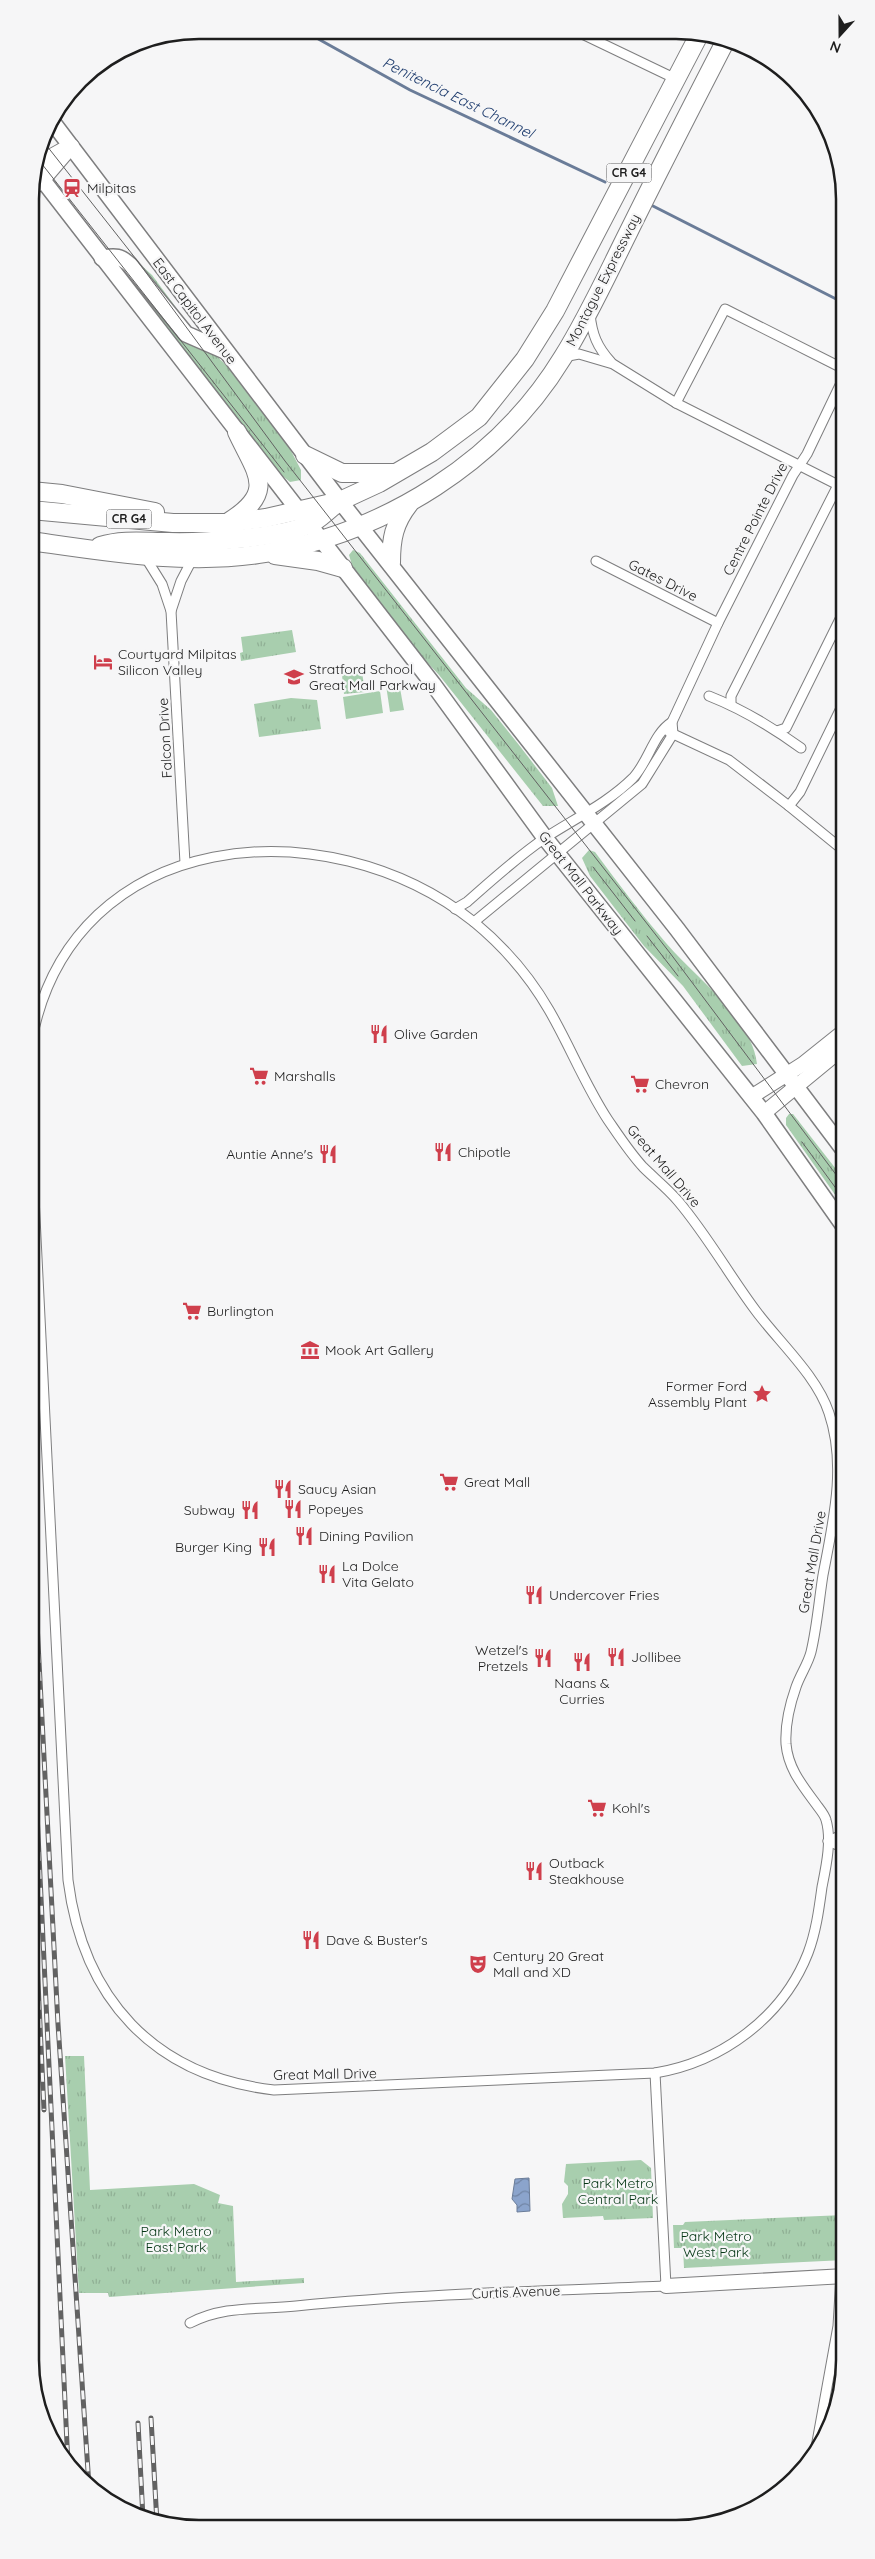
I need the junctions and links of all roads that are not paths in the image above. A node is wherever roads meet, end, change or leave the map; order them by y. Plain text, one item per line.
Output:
1 (593, 39) edge
2 (696, 40) edge
3 (723, 46) edge
4 (676, 79) junction
5 (56, 126) edge
6 (72, 146) junction
7 (43, 161) edge
8 (41, 174) edge
9 (40, 176) edge
10 (102, 258) junction
11 (590, 311) junction
12 (226, 352) junction
13 (563, 358) junction
14 (613, 364) junction
15 (836, 365) edge
16 (836, 394) edge
17 (676, 403) junction
18 (237, 432) junction
19 (305, 455) junction
20 (800, 465) junction
21 (398, 473) junction
22 (836, 484) edge
23 (39, 492) edge
24 (836, 494) edge
25 (340, 501) junction
26 (412, 501) junction
27 (297, 510) junction
28 (39, 511) edge
29 (199, 523) junction
30 (227, 523) junction
31 (310, 525) junction
32 (362, 527) junction
33 (322, 540) junction
34 (39, 542) edge
35 (88, 549) junction
36 (265, 553) junction
37 (144, 555) junction
38 (193, 558) junction
39 (596, 561) dead end
40 (390, 563) junction
41 (343, 568) junction
42 (171, 611) junction
43 (718, 623) junction
44 (836, 627) edge
45 (709, 696) dead end
46 (731, 705) junction
47 (836, 718) edge
48 (672, 722) junction
49 (662, 728) junction
50 (777, 731) junction
51 (673, 734) junction
52 (801, 748) dead end
53 (789, 806) junction
54 (589, 819) junction
55 (545, 838) junction
56 (836, 844) edge
57 (557, 854) junction
58 (185, 863) junction
59 (455, 909) junction
60 (474, 922) junction
61 (39, 1009) edge
62 (836, 1037) edge
63 (836, 1054) edge
64 (786, 1074) junction
65 (796, 1087) junction
66 (751, 1097) junction
67 (764, 1113) junction
68 (836, 1140) edge
69 (836, 1215) edge
70 (39, 1298) edge
71 (836, 1449) edge
72 (836, 1482) edge
73 (836, 1838) edge
74 (828, 1841) junction
75 (836, 1844) edge
76 (655, 2072) junction
77 (836, 2276) edge
78 (666, 2286) junction
79 (190, 2323) dead end
80 (836, 2349) edge
81 (819, 2432) edge

1 - 4 street
2 - 4 highway, Montague Expressway / CR G4
3 - 11 highway, Montague Expressway / CR G4
4 - 21 highway, Montague Expressway / CR G4
5 - 6 main road, East Capitol Avenue
6 - 7 street
6 - 8 street
6 - 12 main road, East Capitol Avenue
9 - 10 main road
10 - 12 main road
10 - 18 main road
11 - 13 highway, Montague Expressway / CR G4
11 - 14 street, Centre Pointe Drive
12 - 19 main road, East Capitol Avenue
13 - 14 street, Centre Pointe Drive
13 - 26 highway, Montague Expressway / CR G4
14 - 17 street, Centre Pointe Drive
15 - 17 street
16 - 20 street
17 - 20 street, Centre Pointe Drive
18 - 27 main road
18 - 30 highway
19 - 21 highway
19 - 25 main road, East Capitol Avenue
20 - 22 street
20 - 43 street, Centre Pointe Drive
21 - 25 highway, Montague Expressway / CR G4
23 - 29 highway
24 - 46 street
25 - 27 highway, Montague Expressway / CR G4
25 - 31 highway
25 - 32 main road
26 - 32 highway, Montague Expressway / CR G4
26 - 40 highway
27 - 30 highway, Montague Expressway / CR G4
27 - 31 main road
28 - 29 highway, Montague Expressway / CR G4
29 - 30 highway, Montague Expressway / CR G4
31 - 33 main road
31 - 35 highway
32 - 33 highway, Montague Expressway / CR G4
32 - 40 main road
33 - 36 highway, Montague Expressway / CR G4
33 - 41 main road, Great Mall Parkway
34 - 35 highway, Montague Expressway / CR G4
35 - 37 highway, Montague Expressway / CR G4
36 - 38 highway, Montague Expressway / CR G4
36 - 41 highway
37 - 38 highway, Montague Expressway / CR G4
37 - 42 street, Falcon Drive
38 - 42 street, Falcon Drive
39 - 43 street, Gates Drive
40 - 54 main road
41 - 55 main road, Great Mall Parkway
42 - 58 street, Falcon Drive
43 - 48 street, Centre Pointe Drive
44 - 50 street
45 - 46 street
46 - 50 street
47 - 53 street
48 - 49 street
48 - 51 street, Centre Pointe Drive
49 - 51 street
49 - 54 street
50 - 52 street
51 - 53 street
51 - 54 street
53 - 56 street
54 - 55 street
54 - 57 street
54 - 64 main road
55 - 57 main road, Great Mall Parkway
55 - 59 street
57 - 60 street
57 - 66 main road, Great Mall Parkway
58 - 59 street, Great Mall Drive
58 - 61 street, Great Mall Drive
59 - 60 street, Great Mall Drive
60 - 71 street, Great Mall Drive
62 - 64 street
63 - 65 street
64 - 65 main road
64 - 66 street
65 - 67 street
65 - 68 main road
66 - 67 main road, Great Mall Parkway
67 - 69 main road, Great Mall Parkway
70 - 76 street, Great Mall Drive
72 - 74 street, Great Mall Drive
73 - 74 street
74 - 75 street
74 - 76 street, Great Mall Drive
76 - 78 street
77 - 78 street, Curtis Avenue
78 - 79 street, Curtis Avenue
80 - 81 street

